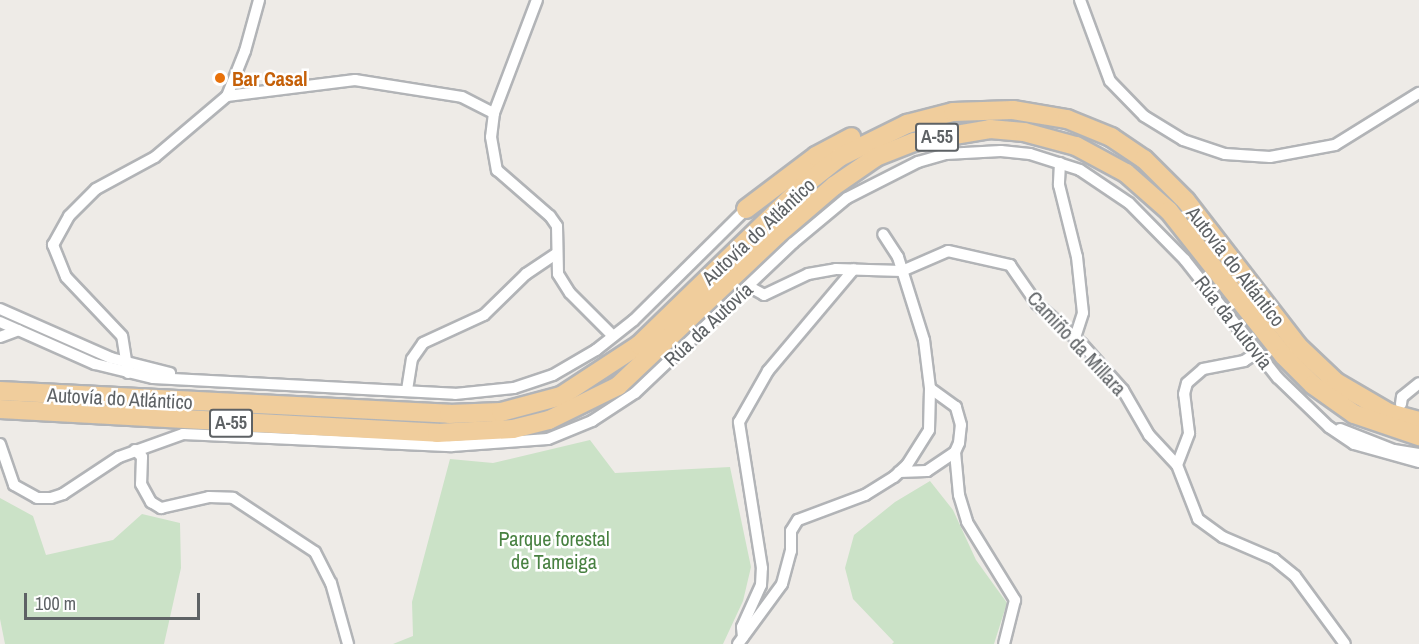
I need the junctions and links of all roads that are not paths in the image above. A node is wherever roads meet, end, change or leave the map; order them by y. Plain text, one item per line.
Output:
1 (259, 0) edge
2 (537, 0) edge
3 (1080, 0) edge
4 (1419, 93) edge
5 (227, 96) junction
6 (953, 112) junction
7 (494, 113) junction
8 (1060, 163) junction
9 (746, 209) joint
10 (883, 234) dead end
11 (557, 254) junction
12 (854, 269) junction
13 (902, 271) junction
14 (748, 286) junction
15 (0, 309) edge
16 (0, 315) edge
17 (0, 322) edge
18 (20, 330) junction
19 (613, 336) junction
20 (0, 337) edge
21 (1075, 338) junction
22 (91, 351) junction
23 (1258, 352) junction
24 (128, 368) junction
25 (1419, 383) edge
26 (930, 388) junction
27 (407, 390) junction
28 (0, 391) edge
29 (25, 402) junction
30 (1401, 404) dead end
31 (0, 409) edge
32 (1419, 421) edge
33 (1323, 422) junction
34 (286, 426) junction
35 (357, 429) junction
36 (241, 435) junction
37 (1419, 436) edge
38 (167, 438) junction
39 (0, 444) edge
40 (452, 446) junction
41 (135, 450) junction
42 (955, 452) junction
43 (1419, 454) edge
44 (1419, 462) edge
45 (144, 463) junction
46 (1177, 465) junction
47 (899, 472) junction
48 (740, 640) edge
49 (348, 644) edge
50 (1004, 644) edge
51 (1345, 644) edge

1 - 5 street
2 - 7 street
3 - 4 street
5 - 7 street
5 - 24 street
6 - 9 highway
6 - 29 highway, Autovía do Atlántico / A-55
6 - 32 highway, Autovía do Atlántico / A-55
7 - 11 street
8 - 14 street, Rúa da Autovía
8 - 21 street
8 - 23 street, Rúa da Autovía
9 - 19 street
10 - 13 street
11 - 19 street
11 - 27 street
12 - 13 street, Camiño da Millara
12 - 14 street, Camiño da Millara
12 - 48 street
13 - 21 street, Camiño da Millara
13 - 26 street
14 - 40 street, Rúa da Autovía
15 - 22 street
16 - 22 street
17 - 18 street
18 - 20 street
18 - 24 street
19 - 27 street
21 - 46 street, Camiño da Millara
22 - 24 street
23 - 33 street, Rúa da Autovía
23 - 46 street
24 - 27 street
25 - 30 street
26 - 42 street
26 - 47 street
28 - 29 highway, Autovía do Atlántico / A-55
29 - 31 highway, Autovía do Atlántico / A-55
29 - 34 highway, Autovía do Atlántico / A-55
33 - 43 street
33 - 44 street, Rúa da Autovía
34 - 35 highway, Autovía do Atlántico / A-55
34 - 36 highway
35 - 37 highway, Autovía do Atlántico / A-55
35 - 40 highway
36 - 38 street, Rúa da Autovía
36 - 40 street, Rúa da Autovía
38 - 41 street, Rúa da Autovía
38 - 45 street
39 - 41 street, Rúa da Autovía
41 - 45 street
42 - 47 street
42 - 50 street
45 - 49 street
46 - 51 street, Camiño da Millara
47 - 48 street

